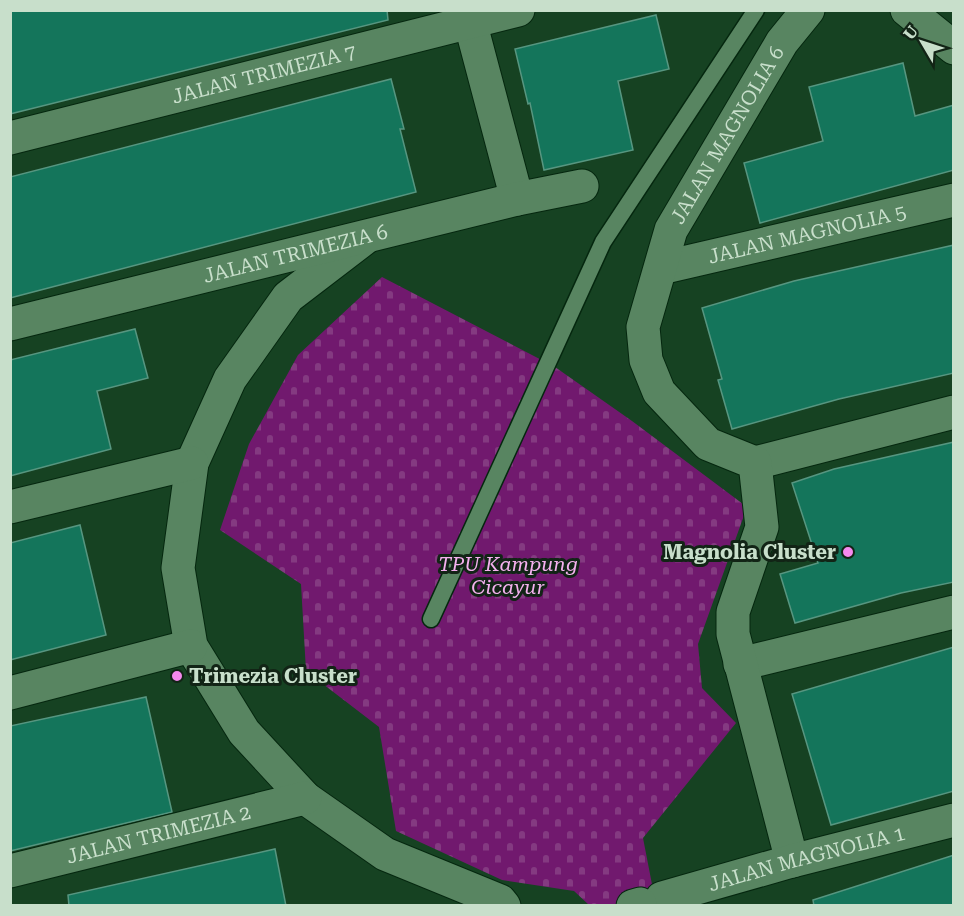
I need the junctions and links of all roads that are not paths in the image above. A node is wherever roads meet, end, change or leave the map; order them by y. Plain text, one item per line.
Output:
1 (518, 10) edge
2 (756, 10) edge
3 (808, 10) edge
4 (907, 10) edge
5 (468, 17) edge
6 (954, 48) edge
7 (10, 138) edge
8 (582, 186) dead end
9 (517, 199) junction
10 (954, 200) edge
11 (364, 238) junction
12 (661, 268) junction
13 (10, 324) edge
14 (954, 411) edge
15 (192, 463) junction
16 (755, 463) junction
17 (10, 507) edge
18 (954, 612) edge
19 (431, 619) dead end
20 (191, 646) junction
21 (740, 664) junction
22 (10, 693) edge
23 (305, 798) junction
24 (954, 820) edge
25 (792, 861) junction
26 (10, 871) edge
27 (645, 902) edge
28 (504, 906) edge

1 - 5 street, JALAN TRIMEZIA 7
2 - 19 lane
3 - 12 street, JALAN MAGNOLIA 6
4 - 6 street
5 - 7 street, JALAN TRIMEZIA 7
5 - 9 street
8 - 9 street, JALAN TRIMEZIA 6
9 - 11 street, JALAN TRIMEZIA 6
10 - 12 street, JALAN MAGNOLIA 5
11 - 13 street, JALAN TRIMEZIA 6
11 - 15 street
12 - 16 street, JALAN MAGNOLIA 6
14 - 16 street
15 - 17 street
15 - 20 street
16 - 21 street
18 - 21 street
20 - 22 street
20 - 23 street
21 - 25 street
23 - 26 street, JALAN TRIMEZIA 2
23 - 28 street
24 - 25 street, JALAN MAGNOLIA 1
25 - 27 street, JALAN MAGNOLIA 1

